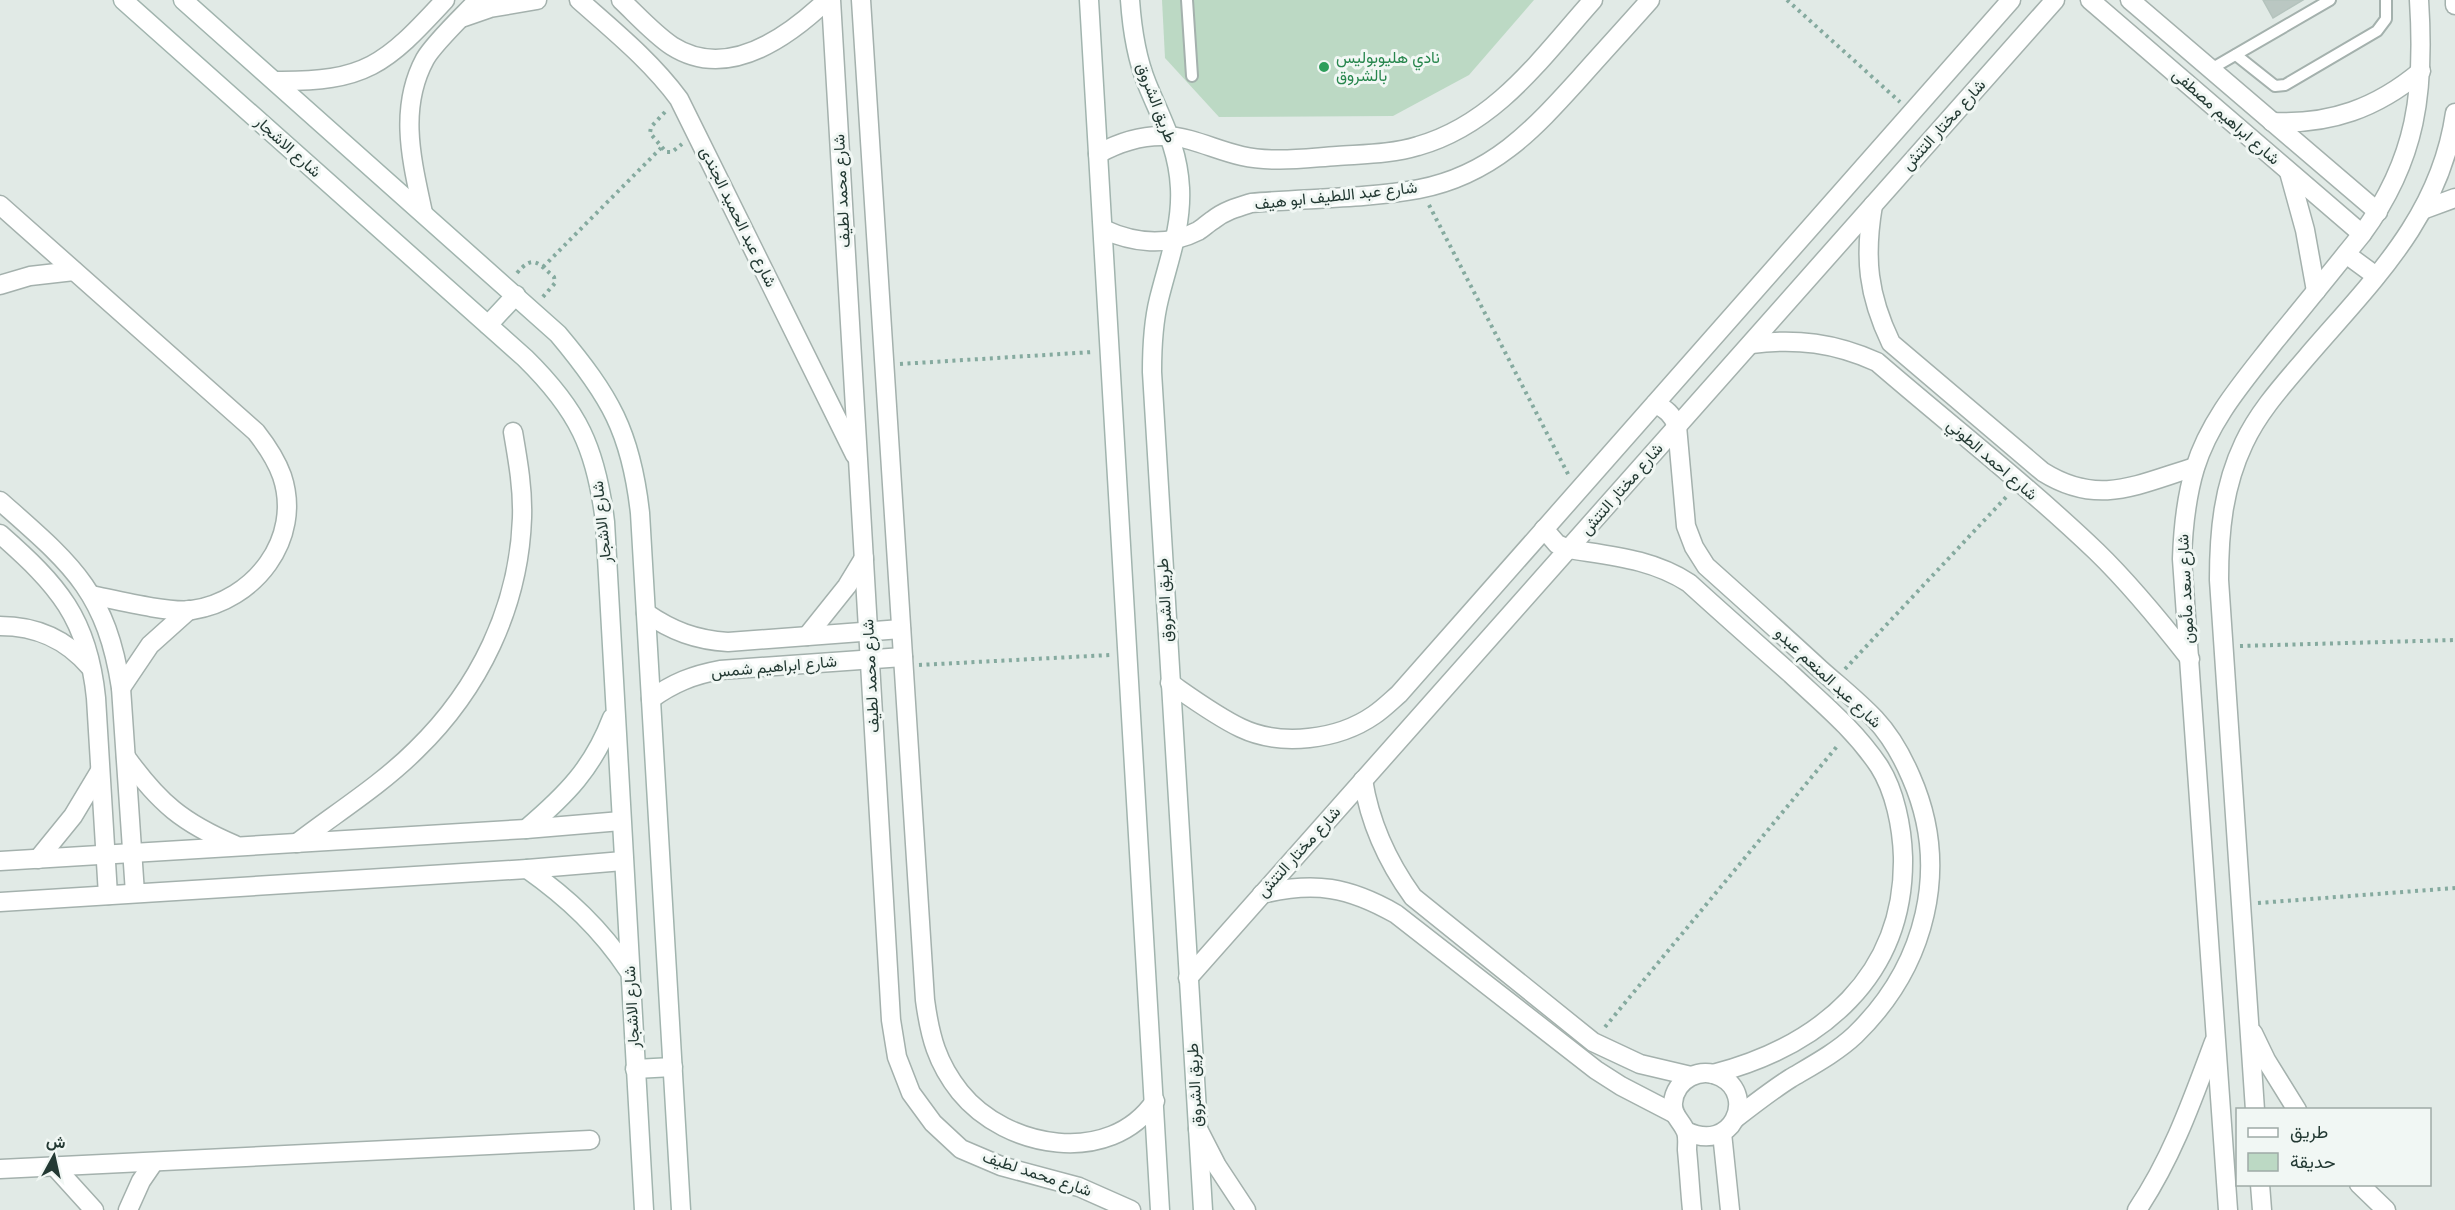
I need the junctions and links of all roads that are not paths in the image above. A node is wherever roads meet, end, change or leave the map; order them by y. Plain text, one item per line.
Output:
1 (123, 0) edge
2 (183, 0) edge
3 (445, 0) edge
4 (478, 0) edge
5 (537, 0) edge
6 (579, 0) edge
7 (621, 0) edge
8 (829, 0) edge
9 (861, 0) edge
10 (1089, 0) edge
11 (1130, 0) edge
12 (1187, 0) edge
13 (1593, 0) edge
14 (1650, 0) edge
15 (2011, 0) edge
16 (2055, 0) edge
17 (2090, 0) edge
18 (2130, 0) edge
19 (2330, 0) edge
20 (2386, 0) edge
21 (2419, 0) edge
22 (2455, 0) edge
23 (2455, 6) edge
24 (2143, 7) edge
25 (463, 17) junction
26 (2235, 55) junction
27 (2211, 69) junction
28 (2421, 71) junction
29 (1191, 76) dead end
30 (275, 81) junction
31 (2455, 113) edge
32 (2272, 122) junction
33 (1171, 137) junction
34 (1098, 154) junction
35 (2288, 171) junction
36 (2455, 198) edge
37 (1873, 204) junction
38 (0, 205) edge
39 (2425, 209) junction
40 (2378, 212) junction
41 (423, 213) junction
42 (1103, 229) junction
43 (2362, 234) junction
44 (1176, 239) junction
45 (2346, 254) junction
46 (1780, 261) junction
47 (74, 271) junction
48 (2376, 276) junction
49 (1804, 281) junction
50 (0, 285) edge
51 (511, 290) junction
52 (2316, 291) junction
53 (488, 325) junction
54 (1751, 344) junction
55 (1655, 404) junction
56 (1677, 426) junction
57 (513, 432) dead end
58 (2020, 452) junction
59 (858, 462) junction
60 (2195, 467) junction
61 (2003, 470) junction
62 (0, 501) edge
63 (1544, 530) junction
64 (0, 534) edge
65 (1569, 549) junction
66 (864, 558) junction
67 (91, 595) junction
68 (189, 610) junction
69 (646, 613) junction
70 (0, 626) edge
71 (901, 629) junction
72 (868, 632) junction
73 (807, 636) junction
74 (870, 659) junction
75 (2190, 659) junction
76 (903, 661) junction
77 (93, 670) junction
78 (1414, 677) junction
79 (1170, 683) junction
80 (120, 687) junction
81 (1435, 698) junction
82 (651, 699) junction
83 (615, 711) junction
84 (126, 756) junction
85 (100, 770) junction
86 (1363, 780) junction
87 (621, 821) junction
88 (526, 829) junction
89 (297, 843) junction
90 (240, 847) junction
91 (132, 853) junction
92 (106, 855) junction
93 (38, 859) junction
94 (0, 861) edge
95 (623, 861) junction
96 (527, 869) junction
97 (135, 893) junction
98 (1262, 894) junction
99 (108, 895) junction
100 (0, 902) edge
101 (630, 972) junction
102 (1188, 978) junction
103 (2249, 1026) junction
104 (2216, 1035) junction
105 (673, 1067) junction
106 (635, 1069) junction
107 (1713, 1074) junction
108 (1691, 1076) junction
109 (1155, 1101) junction
110 (2255, 1108) edge
111 (2296, 1108) edge
112 (1675, 1114) junction
113 (1736, 1118) junction
114 (1197, 1127) junction
115 (1686, 1131) junction
116 (1722, 1133) junction
117 (590, 1140) dead end
118 (154, 1162) junction
119 (56, 1167) junction
120 (0, 1169) edge
121 (2260, 1186) edge
122 (2360, 1186) edge
123 (94, 1210) edge
124 (128, 1210) edge
125 (644, 1210) edge
126 (681, 1210) edge
127 (1131, 1210) edge
128 (1160, 1210) edge
129 (1203, 1210) edge
130 (1246, 1210) edge
131 (1692, 1210) edge
132 (1730, 1210) edge
133 (2137, 1210) edge
134 (2229, 1210) edge
135 (2262, 1210) edge
136 (2386, 1210) edge

1 - 53 street, شارع الاشجار
2 - 30 street
3 - 30 street
4 - 25 street
5 - 25 street
6 - 59 street, شارع عبد الحميد الجندى
7 - 8 street
8 - 59 street, شارع محمد لطيف
9 - 71 street, شارع محمد لطيف
10 - 34 street
11 - 33 street, طريق الشروق
12 - 29 lane
13 - 33 street
14 - 44 street, شارع عبد اللطيف ابو هيف
15 - 46 street, شارع مختار التتش
16 - 37 street, شارع مختار التتش
17 - 35 street, شارع ابراهيم مصطفى
18 - 24 street, شارع ابراهيم مصطفى
19 - 26 lane
20 - 26 lane
21 - 28 street, شارع سعد مأمون
22 - 23 street
24 - 27 street, شارع ابراهيم مصطفى
25 - 41 street
26 - 27 lane
27 - 32 street, شارع ابراهيم مصطفى
28 - 32 street
28 - 40 street, شارع سعد مأمون
30 - 41 street
31 - 39 street, شارع سعد مأمون
32 - 40 street, شارع ابراهيم مصطفى
33 - 34 street
33 - 44 street, طريق الشروق
34 - 42 street
35 - 43 street, شارع ابراهيم مصطفى
35 - 52 street
36 - 39 street
37 - 49 street, شارع مختار التتش
37 - 58 street, شارع احمد الطوني
38 - 47 street
39 - 48 street, شارع سعد مأمون
40 - 43 street, شارع سعد مأمون
41 - 51 street
42 - 44 street, شارع عبد اللطيف ابو هيف
42 - 109 street
43 - 45 street, شارع سعد مأمون
44 - 79 street, طريق الشروق
45 - 48 street
45 - 52 street, شارع سعد مأمون
46 - 49 street
46 - 55 street, شارع مختار التتش
47 - 50 street
47 - 68 street
48 - 103 street, شارع سعد مأمون
49 - 54 street, شارع مختار التتش
51 - 53 street
51 - 69 street
52 - 60 street, شارع سعد مأمون
53 - 83 street, شارع الاشجار
54 - 56 street, شارع مختار التتش
54 - 61 street, شارع احمد الطوني
55 - 56 street
55 - 63 street, شارع مختار التتش
56 - 65 street, شارع مختار التتش
56 - 113 street, شارع عبد المنعم عبدو
57 - 89 street
58 - 60 street, شارع احمد الطوني
58 - 61 street
59 - 66 street, شارع محمد لطيف
60 - 75 street, شارع سعد مأمون
61 - 75 street, شارع احمد الطوني
62 - 67 street
63 - 65 street, شارع عبد المنعم عبدو
63 - 78 street, شارع مختار التتش
64 - 77 street
65 - 81 street, شارع مختار التتش
65 - 107 street, شارع عبد المنعم عبدو
66 - 72 street, شارع محمد لطيف
66 - 73 street
67 - 68 street
67 - 80 street
68 - 80 street
69 - 73 street, شارع ابراهيم شمس
69 - 82 street
70 - 77 street
71 - 72 street, شارع ابراهيم شمس
71 - 76 street, شارع محمد لطيف
72 - 73 street, شارع ابراهيم شمس
72 - 74 street, شارع محمد لطيف
74 - 76 street, شارع ابراهيم شمس
74 - 82 street, شارع ابراهيم شمس
74 - 127 street, شارع محمد لطيف
75 - 104 street, شارع سعد مأمون
76 - 109 street, شارع محمد لطيف
77 - 85 street
78 - 79 street, شارع مختار التتش
78 - 81 street
79 - 102 street, طريق الشروق
80 - 84 street
81 - 86 street, شارع مختار التتش
82 - 105 street
83 - 87 street, شارع الاشجار
83 - 88 street
84 - 90 street
84 - 91 street
85 - 92 street
85 - 93 street
86 - 98 street, شارع مختار التتش
86 - 108 street
87 - 88 street
87 - 95 street, شارع الاشجار
88 - 89 street
89 - 90 street
90 - 91 street
91 - 92 street
91 - 97 street
92 - 93 street
92 - 99 street
93 - 94 street
95 - 96 street
95 - 101 street, شارع الاشجار
96 - 97 street
96 - 101 street
97 - 99 street
98 - 102 street, شارع مختار التتش
98 - 112 street
99 - 100 street
101 - 106 street, شارع الاشجار
102 - 114 street, طريق الشروق
103 - 110 street, شارع سعد مأمون
103 - 111 street
104 - 133 street
104 - 134 street, شارع سعد مأمون
105 - 106 street
105 - 126 street
106 - 125 street, شارع الاشجار
107 - 108 street
107 - 113 street
108 - 112 street
109 - 128 street
112 - 115 street
113 - 116 street
114 - 129 street, طريق الشروق
114 - 130 street
115 - 116 street
115 - 131 street
116 - 132 street
117 - 118 street
118 - 119 street
118 - 124 street
119 - 120 street
119 - 123 street
121 - 135 street
122 - 136 street

